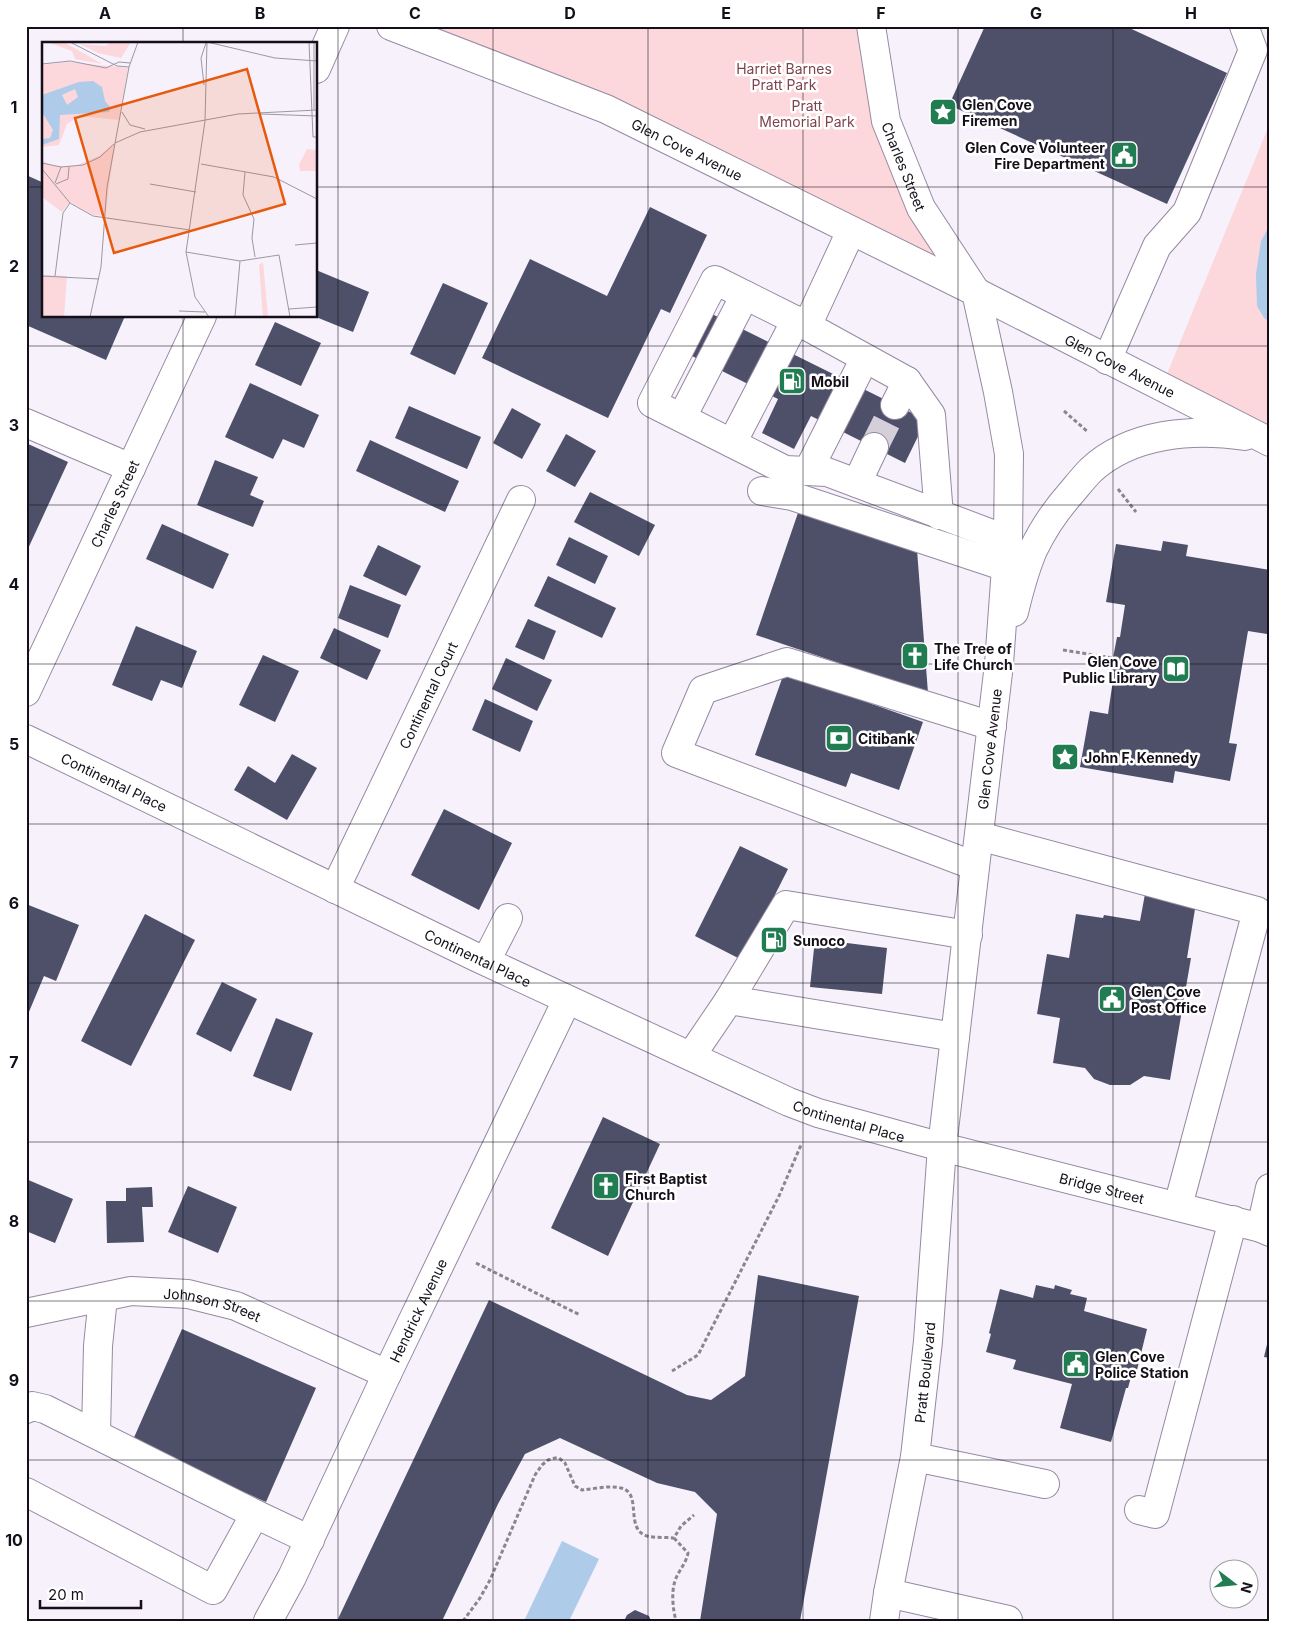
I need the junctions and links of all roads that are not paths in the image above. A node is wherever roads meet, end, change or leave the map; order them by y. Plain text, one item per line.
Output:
1 (335, 26) edge
2 (391, 26) edge
3 (870, 26) edge
4 (1244, 26) edge
5 (318, 64) edge
6 (851, 231) junction
7 (976, 292) junction
8 (201, 318) edge
9 (802, 323) junction
10 (864, 358) junction
11 (1107, 360) junction
12 (26, 423) edge
13 (1267, 441) edge
14 (732, 443) junction
15 (874, 447) tunnel mouth
16 (131, 468) junction
17 (808, 471) junction
18 (857, 483) junction
19 (762, 491) dead end
20 (521, 500) dead end
21 (939, 515) junction
22 (1008, 540) junction
23 (1006, 567) junction
24 (999, 664) junction
25 (26, 692) edge
26 (992, 726) junction
27 (26, 739) edge
28 (979, 836) junction
29 (975, 866) junction
30 (335, 889) junction
31 (508, 918) dead end
32 (968, 934) junction
33 (486, 961) junction
34 (567, 1000) junction
35 (729, 1000) junction
36 (955, 1037) junction
37 (691, 1056) junction
38 (942, 1147) junction
39 (1270, 1188) edge
40 (1178, 1206) junction
41 (1233, 1220) junction
42 (1267, 1229) edge
43 (102, 1297) junction
44 (26, 1313) edge
45 (387, 1374) junction
46 (26, 1409) edge
47 (96, 1434) junction
48 (915, 1457) junction
49 (1045, 1484) dead end
50 (26, 1492) edge
51 (1139, 1510) dead end
52 (255, 1514) junction
53 (310, 1540) junction
54 (888, 1593) junction
55 (1008, 1620) edge
56 (268, 1621) edge
57 (877, 1621) edge
58 (884, 1621) edge

1 - 5 street
2 - 6 street, Glen Cove Avenue
3 - 7 street, Charles Street
4 - 11 street
6 - 7 street, Glen Cove Avenue
6 - 9 street
7 - 11 street, Glen Cove Avenue
7 - 22 street, Glen Cove Avenue
8 - 16 street, Charles Street
9 - 10 street
9 - 14 street
9 - 14 street
10 - 17 street
10 - 21 street
11 - 13 street, Glen Cove Avenue
12 - 16 street
13 - 24 street
14 - 17 street
15 - 18 street
16 - 25 street, Charles Street
17 - 18 street
18 - 21 street
19 - 23 street
20 - 30 street, Continental Court
21 - 22 street
22 - 23 street, Glen Cove Avenue
23 - 24 street, Glen Cove Avenue
24 - 26 street, Glen Cove Avenue
26 - 28 street, Glen Cove Avenue
26 - 29 street
27 - 30 street, Continental Place
28 - 29 street, Glen Cove Avenue
28 - 40 street
29 - 32 street, Glen Cove Avenue
30 - 33 street, Continental Place
31 - 33 street
32 - 35 street
32 - 36 street, Glen Cove Avenue
33 - 34 street, Continental Place
34 - 37 street, Continental Place
34 - 45 street, Hendrick Avenue
35 - 36 street
35 - 37 street
36 - 38 street, Glen Cove Avenue
37 - 38 street, Continental Place
38 - 40 street, Bridge Street
38 - 48 street, Pratt Boulevard
39 - 42 street
40 - 41 street, Bridge Street
41 - 42 street, Bridge Street
41 - 51 street
43 - 44 street, Johnson Street
43 - 45 street, Johnson Street
43 - 47 street
45 - 53 street, Hendrick Avenue
46 - 47 street
47 - 52 street
48 - 49 street
48 - 54 street, Pratt Boulevard
50 - 52 street
52 - 53 street
53 - 56 street, Hendrick Avenue
54 - 55 street
54 - 57 street, Pratt Boulevard
54 - 58 street, Pratt Boulevard

